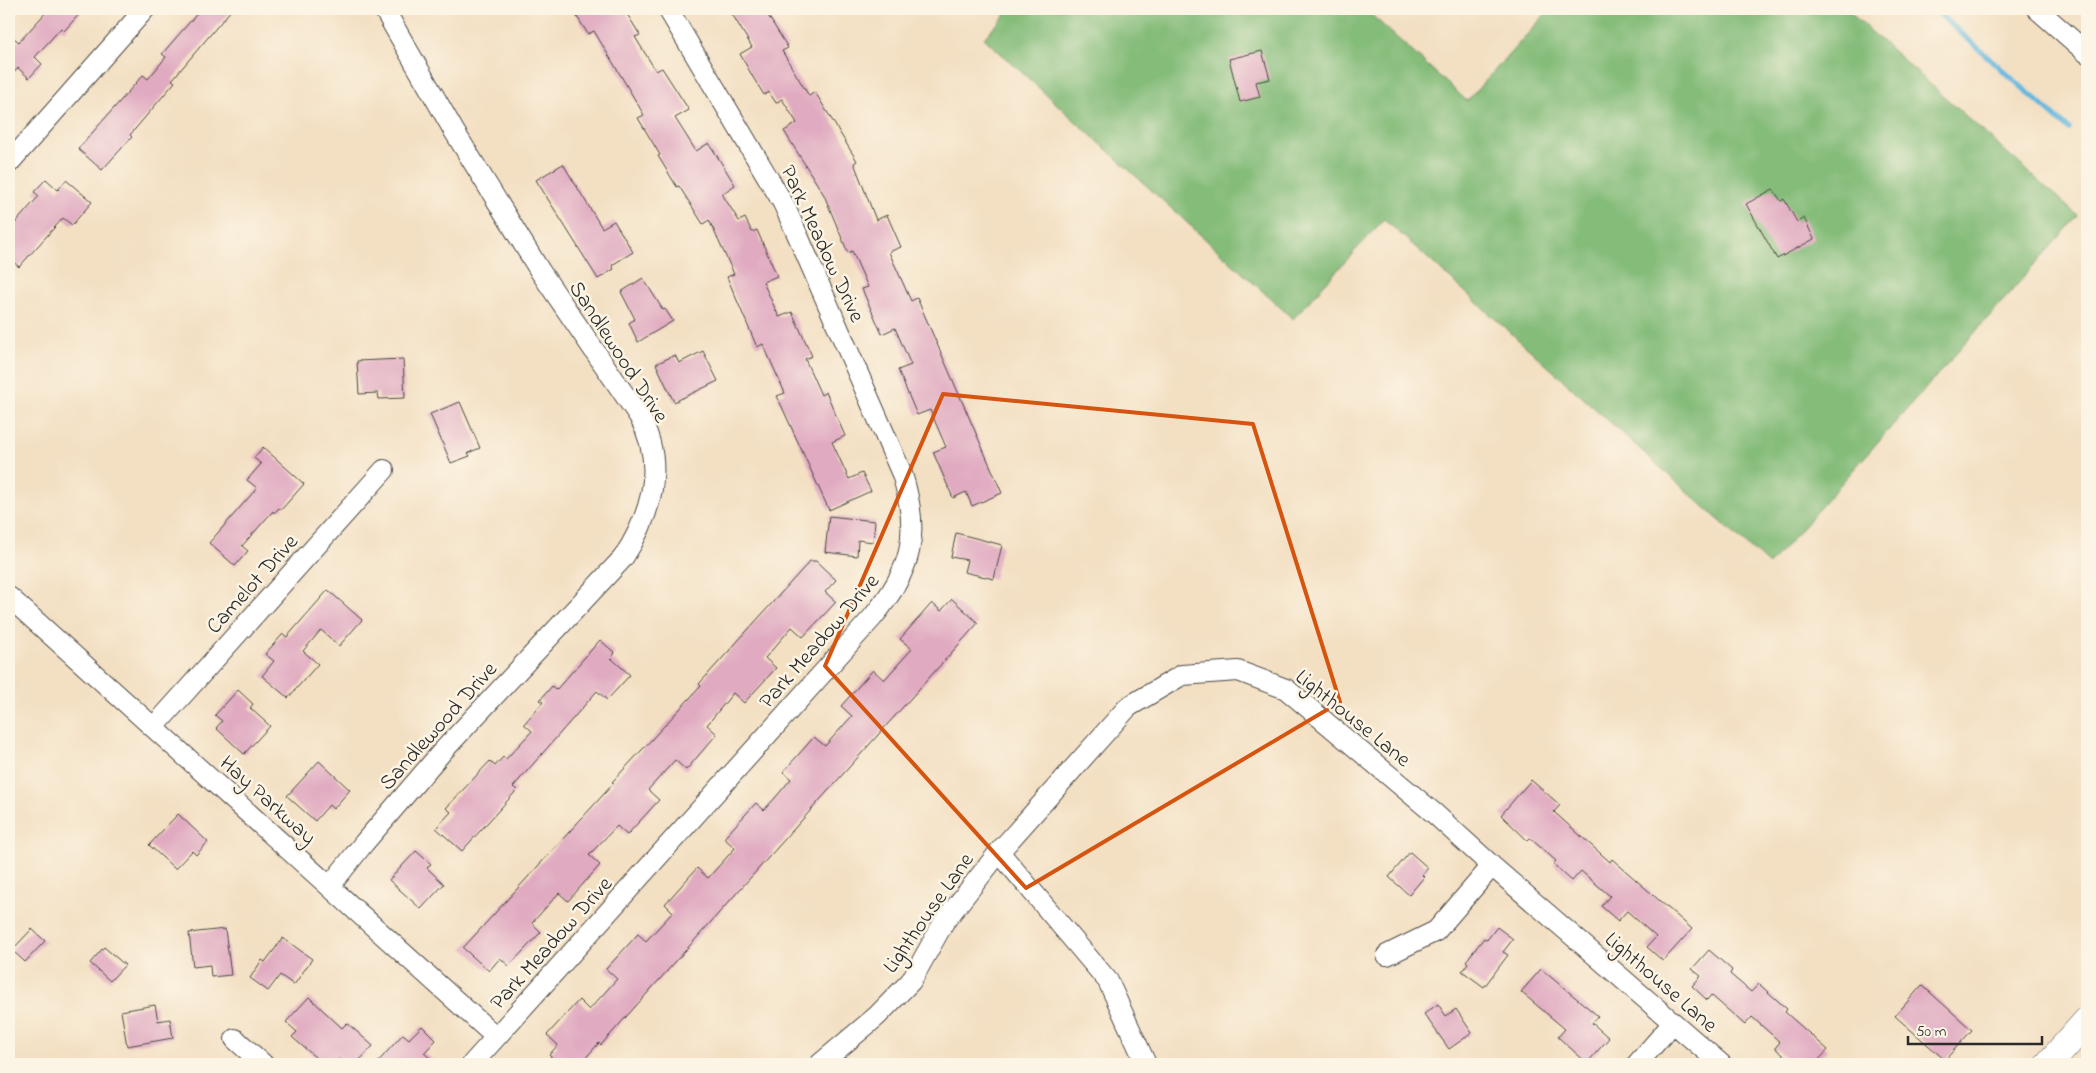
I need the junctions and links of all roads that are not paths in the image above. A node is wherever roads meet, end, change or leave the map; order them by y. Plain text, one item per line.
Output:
1 (145, 9) edge
2 (384, 9) edge
3 (668, 9) edge
4 (2037, 9) edge
5 (2087, 53) edge
6 (9, 163) edge
7 (384, 470) dead end
8 (9, 597) edge
9 (154, 727) junction
10 (999, 852) junction
11 (1492, 866) junction
12 (330, 886) junction
13 (1387, 954) dead end
14 (2087, 1021) edge
15 (1673, 1023) junction
16 (496, 1037) junction
17 (236, 1039) dead end
18 (263, 1064) edge
19 (472, 1064) edge
20 (820, 1064) edge
21 (1146, 1064) edge
22 (1637, 1064) edge
23 (1721, 1064) edge
24 (2049, 1064) edge

1 - 6 street
2 - 12 street, Sandlewood Drive
3 - 16 street, Park Meadow Drive
4 - 5 street
7 - 9 street, Camelot Drive
8 - 9 street, Hay Parkway
9 - 12 street, Hay Parkway
10 - 11 street, Lighthouse Lane
10 - 20 street, Lighthouse Lane
10 - 21 street
11 - 13 street
11 - 15 street, Lighthouse Lane
12 - 16 street, Hay Parkway
14 - 24 street
15 - 22 street
15 - 23 street, Lighthouse Lane
16 - 19 street, Park Meadow Drive
17 - 18 street

